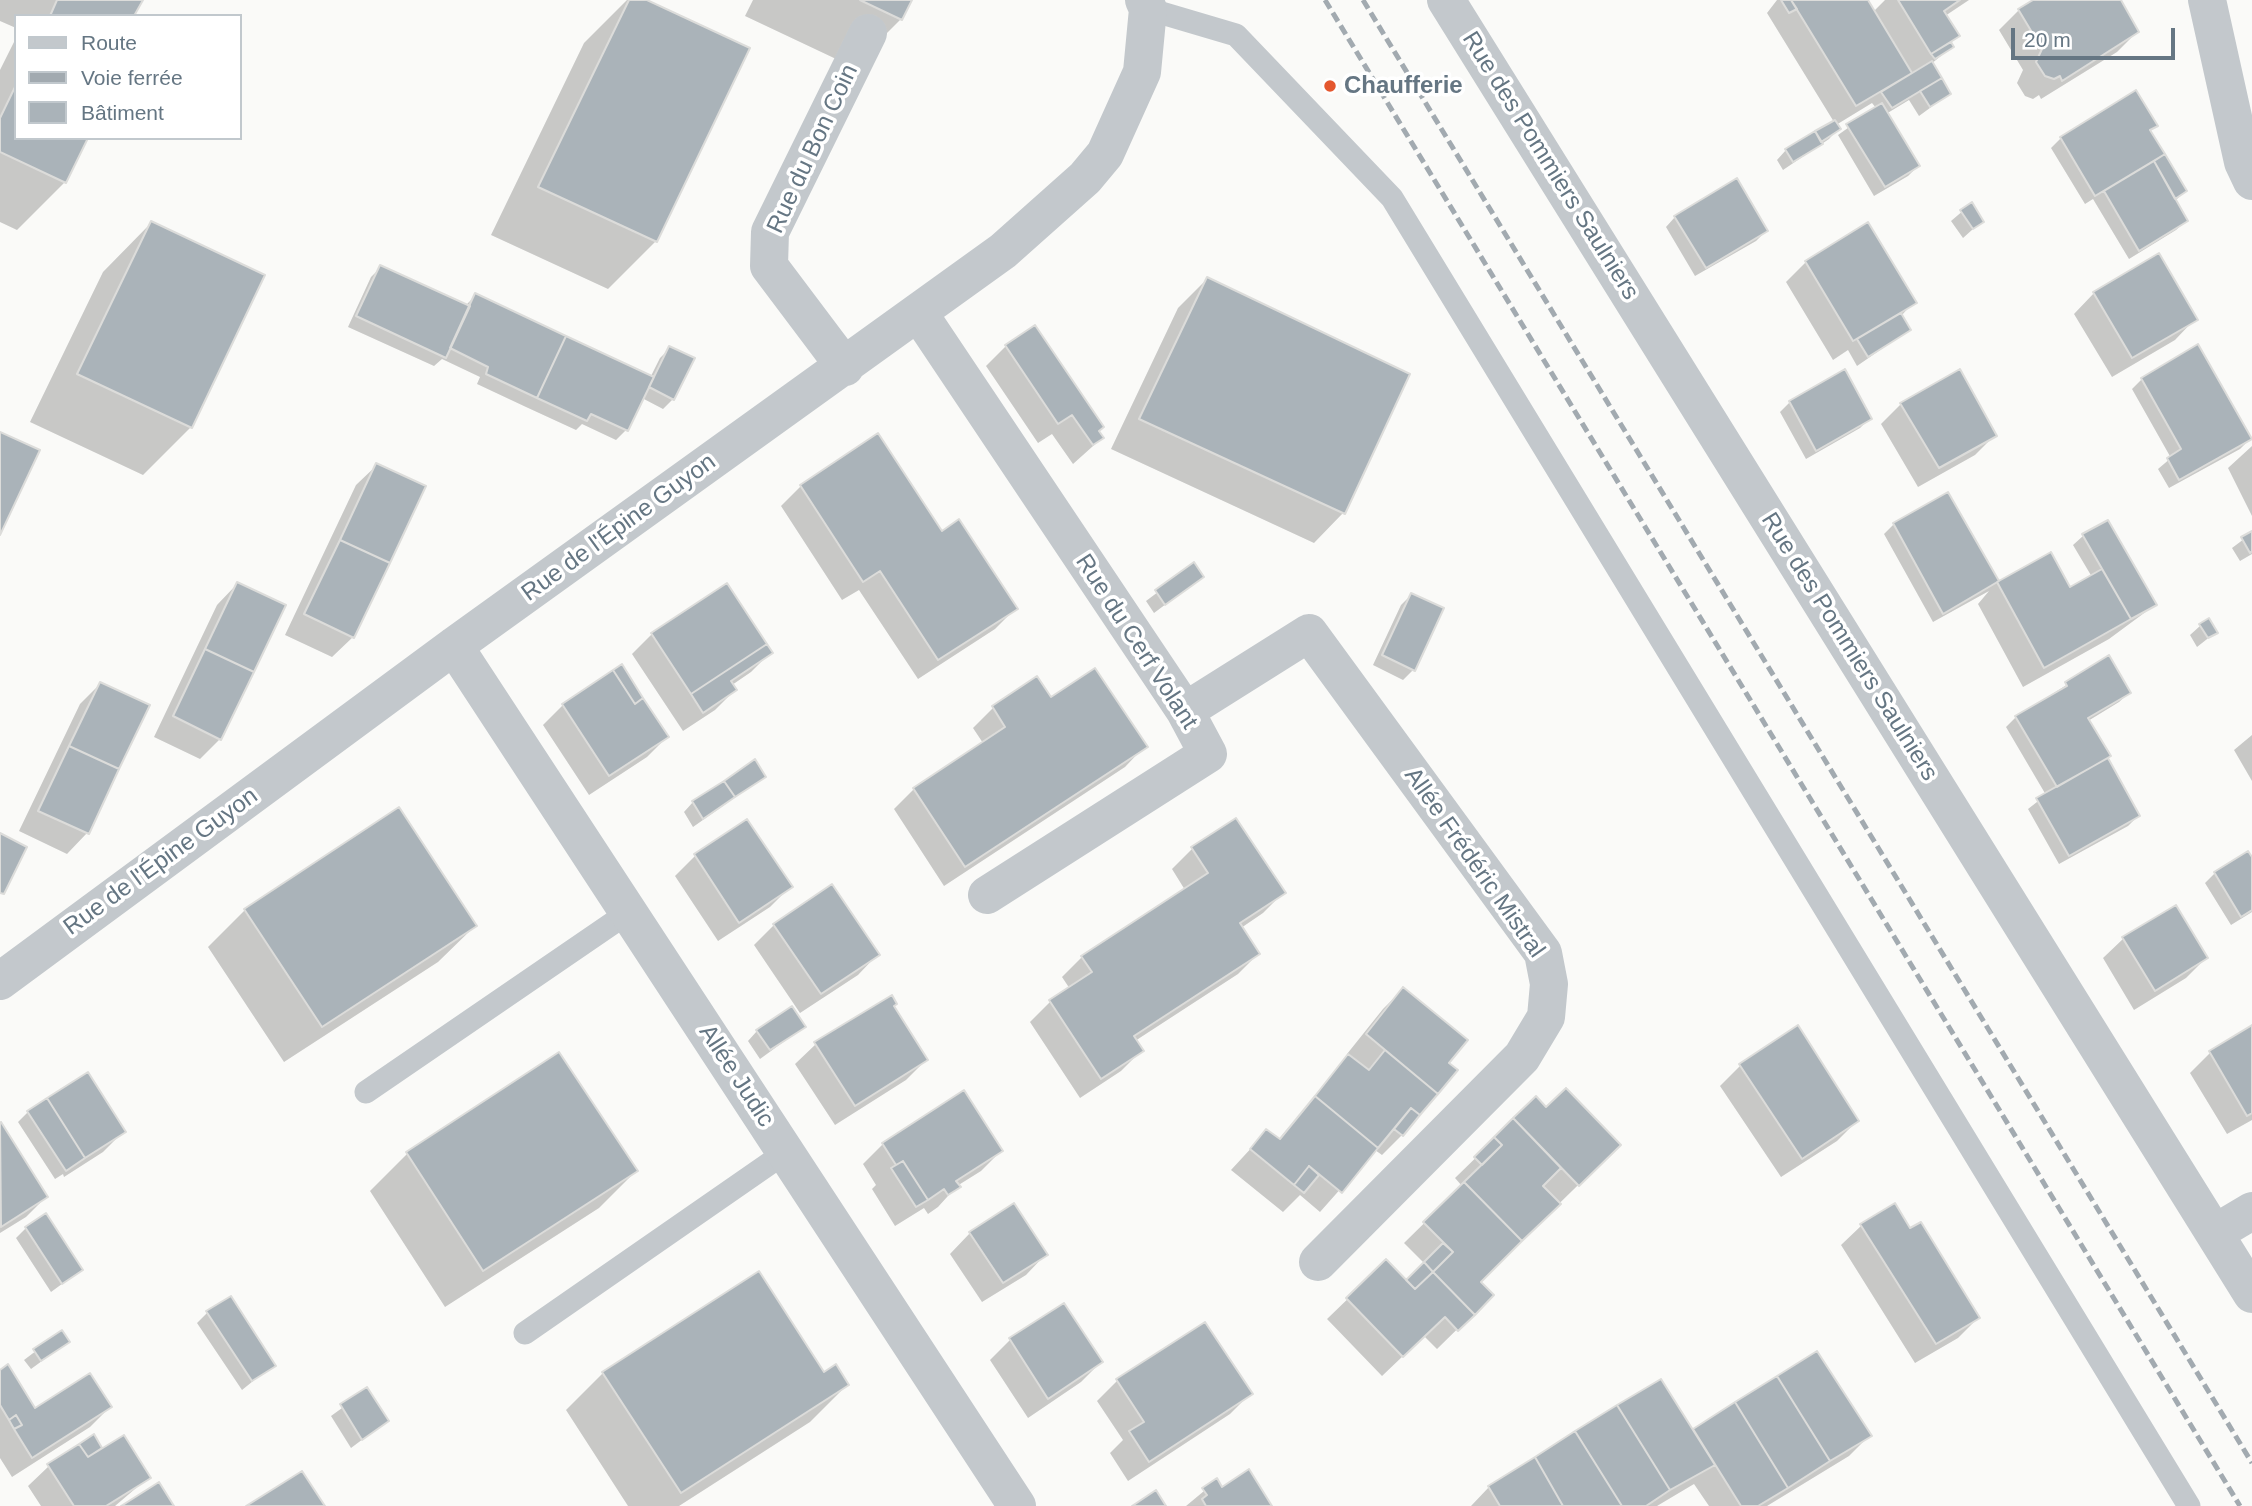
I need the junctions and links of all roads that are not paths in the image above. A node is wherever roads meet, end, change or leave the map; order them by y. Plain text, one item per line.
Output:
1 (1446, 0) edge
2 (2207, 0) edge
3 (1146, 4) edge
4 (867, 33) dead end
5 (2252, 181) edge
6 (918, 312) junction
7 (845, 367) junction
8 (454, 646) junction
9 (1185, 711) junction
10 (987, 895) dead end
11 (629, 912) junction
12 (0, 981) edge
13 (366, 1092) dead end
14 (786, 1153) junction
15 (2252, 1211) edge
16 (2215, 1233) junction
17 (1318, 1262) dead end
18 (2252, 1294) edge
19 (525, 1333) dead end
20 (1017, 1506) edge
21 (2189, 1506) edge

1 - 16 street, Rue des Pommiers Saulniers
2 - 5 street
3 - 6 street, Rue de l'Épine Guyon
3 - 21 lane
4 - 7 street, Rue du Bon Coin
6 - 7 street, Rue de l'Épine Guyon
6 - 9 street, Rue du Cerf Volant
7 - 8 street, Rue de l'Épine Guyon
8 - 11 street, Allée Judic
8 - 12 street, Rue de l'Épine Guyon
9 - 10 street, Rue du Cerf Volant
9 - 17 street, Allée Frédéric Mistral
11 - 13 lane
11 - 14 street, Allée Judic
14 - 19 lane
14 - 20 street, Allée Judic
15 - 16 street
16 - 18 street, Rue des Pommiers Saulniers

